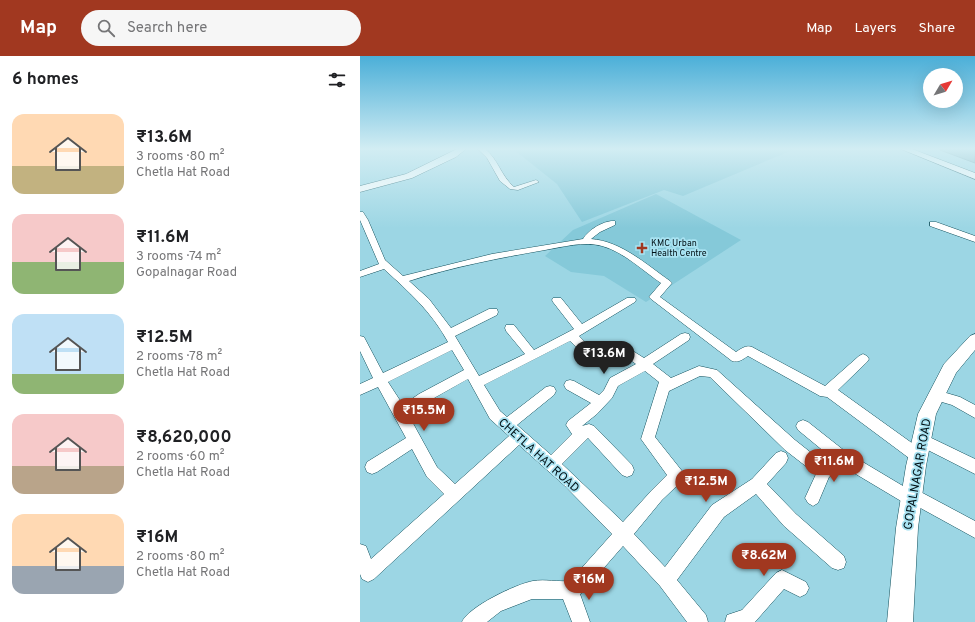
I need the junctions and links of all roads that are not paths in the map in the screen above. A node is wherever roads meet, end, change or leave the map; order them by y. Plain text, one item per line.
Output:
1 (411, 175) edge
2 (499, 175) edge
3 (536, 182) dead end
4 (360, 189) edge
5 (360, 214) edge
6 (612, 223) dead end
7 (933, 224) dead end
8 (975, 239) edge
9 (586, 242) junction
10 (385, 265) junction
11 (360, 274) edge
12 (401, 280) junction
13 (557, 300) dead end
14 (631, 300) dead end
15 (493, 312) dead end
16 (510, 328) dead end
17 (576, 332) junction
18 (685, 337) dead end
19 (452, 339) junction
20 (360, 340) edge
21 (975, 340) edge
22 (533, 356) junction
23 (863, 359) dead end
24 (644, 364) junction
25 (474, 377) junction
26 (380, 380) junction
27 (570, 385) dead end
28 (664, 388) junction
29 (360, 390) edge
30 (550, 391) dead end
31 (829, 391) junction
32 (936, 395) junction
33 (600, 402) junction
34 (975, 412) edge
35 (401, 414) junction
36 (506, 426) junction
37 (804, 426) dead end
38 (581, 435) junction
39 (518, 437) junction
40 (415, 440) junction
41 (919, 448) junction
42 (781, 458) dead end
43 (843, 459) junction
44 (551, 465) junction
45 (372, 467) dead end
46 (975, 467) edge
47 (627, 470) dead end
48 (824, 472) junction
49 (756, 484) junction
50 (454, 494) junction
51 (911, 497) junction
52 (813, 498) dead end
53 (975, 530) edge
54 (624, 535) junction
55 (360, 552) edge
56 (838, 562) dead end
57 (666, 580) junction
58 (800, 588) dead end
59 (569, 590) junction
60 (471, 622) edge
61 (581, 622) edge
62 (699, 622) edge
63 (734, 622) edge
64 (900, 622) edge

1 - 4 main road
2 - 3 street
5 - 10 street, CHETLA HAT ROAD
6 - 9 street
7 - 8 street
9 - 12 street
9 - 31 street
10 - 11 street
10 - 12 street, CHETLA HAT ROAD
12 - 19 street, CHETLA HAT ROAD
13 - 17 street
14 - 17 street
15 - 19 street
16 - 22 street
17 - 22 street
17 - 24 street
18 - 24 street
19 - 25 street, CHETLA HAT ROAD
19 - 26 street
20 - 26 street
21 - 32 main road, GOPALNAGAR ROAD
22 - 25 street
23 - 31 street
24 - 28 street
24 - 33 street
25 - 35 street
25 - 36 street, CHETLA HAT ROAD
26 - 29 street
26 - 35 street
27 - 33 street
28 - 48 street
28 - 54 street
30 - 36 street
31 - 41 street
32 - 34 street
32 - 41 main road, GOPALNAGAR ROAD
33 - 38 street
35 - 40 street
36 - 39 street, CHETLA HAT ROAD
37 - 43 street
38 - 44 street
38 - 47 street
39 - 44 street, CHETLA HAT ROAD
39 - 50 street
40 - 45 street
40 - 50 street
41 - 46 street
41 - 51 main road, GOPALNAGAR ROAD
42 - 49 street
43 - 48 street
43 - 51 street
44 - 54 street, CHETLA HAT ROAD
48 - 52 street
49 - 56 street
49 - 57 street
50 - 55 street
51 - 53 street
51 - 64 main road, GOPALNAGAR ROAD
54 - 57 street, CHETLA HAT ROAD
54 - 59 street
57 - 62 street, CHETLA HAT ROAD
58 - 63 street
59 - 60 street
59 - 61 street

